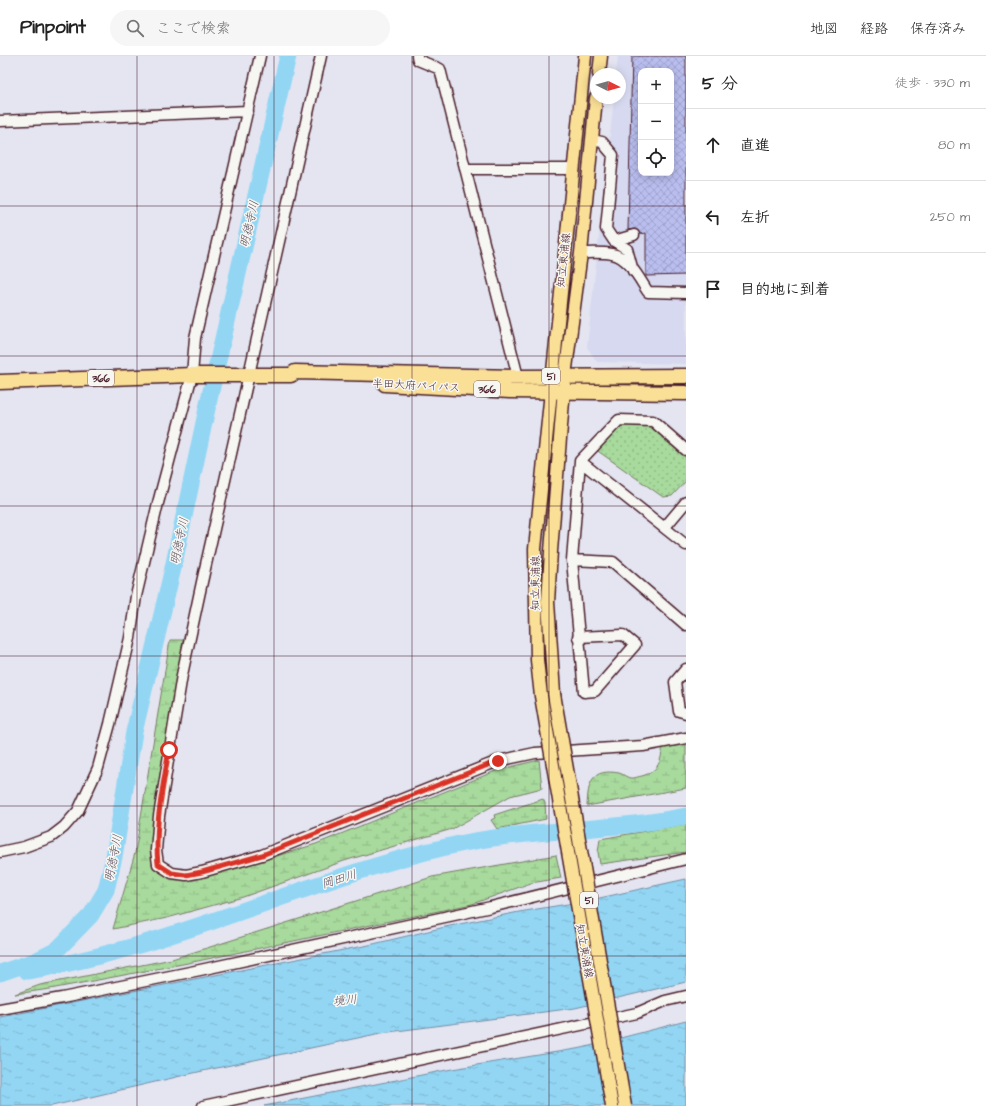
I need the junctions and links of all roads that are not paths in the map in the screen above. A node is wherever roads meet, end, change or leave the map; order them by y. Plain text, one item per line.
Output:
1 (260, 56) edge
2 (321, 56) edge
3 (417, 56) edge
4 (585, 56) edge
5 (601, 56) edge
6 (600, 68) edge
7 (595, 104) edge
8 (248, 111) junction
9 (0, 121) edge
10 (592, 140) junction
11 (466, 169) junction
12 (572, 169) junction
13 (634, 235) dead end
14 (614, 241) junction
15 (581, 253) junction
16 (633, 271) junction
17 (686, 293) edge
18 (197, 375) junction
19 (249, 375) junction
20 (291, 375) junction
21 (551, 376) junction
22 (565, 376) junction
23 (686, 376) edge
24 (518, 377) junction
25 (0, 382) edge
26 (550, 391) junction
27 (564, 391) junction
28 (686, 393) edge
29 (686, 450) edge
30 (580, 461) junction
31 (686, 502) edge
32 (665, 527) junction
33 (686, 545) edge
34 (572, 560) junction
35 (686, 625) edge
36 (578, 637) junction
37 (686, 669) edge
38 (686, 713) edge
39 (686, 738) edge
40 (0, 852) edge
41 (686, 859) edge
42 (686, 996) edge
43 (0, 1009) edge
44 (203, 1106) edge
45 (612, 1106) edge
46 (625, 1106) edge

1 - 8 street
2 - 19 street
3 - 11 street
4 - 12 main road, 知立東浦線 / 51
5 - 6 main road
7 - 10 main road, 知立東浦線 / 51
8 - 9 street
8 - 18 street
10 - 14 street
10 - 15 main road, 知立東浦線 / 51
11 - 12 street
11 - 24 street
12 - 21 main road, 知立東浦線 / 51
13 - 14 street
14 - 16 street
15 - 16 street
15 - 22 main road, 知立東浦線 / 51
16 - 17 street
18 - 19 highway, 半田大府パイパス / 366
18 - 25 highway, 半田大府パイパス / 366
18 - 40 street
19 - 20 highway, 半田大府パイパス / 366
19 - 39 street
20 - 24 highway, 半田大府パイパス / 366
20 - 26 highway, 半田大府パイパス / 366
21 - 22 highway, 半田大府パイパス / 366
21 - 24 highway, 半田大府パイパス / 366
21 - 26 main road, 知立東浦線 / 51
22 - 23 highway, 半田大府パイパス / 366
22 - 27 main road, 知立東浦線 / 51
26 - 27 highway, 半田大府パイパス / 366
26 - 45 main road, 知立東浦線 / 51, bridge
27 - 28 highway, 半田大府パイパス / 366
27 - 46 main road, 知立東浦線 / 51, bridge
29 - 30 street
30 - 32 street
30 - 34 street
31 - 32 street
32 - 33 street
34 - 35 street
34 - 36 street
36 - 36 street
37 - 38 street
41 - 43 street
42 - 44 street

